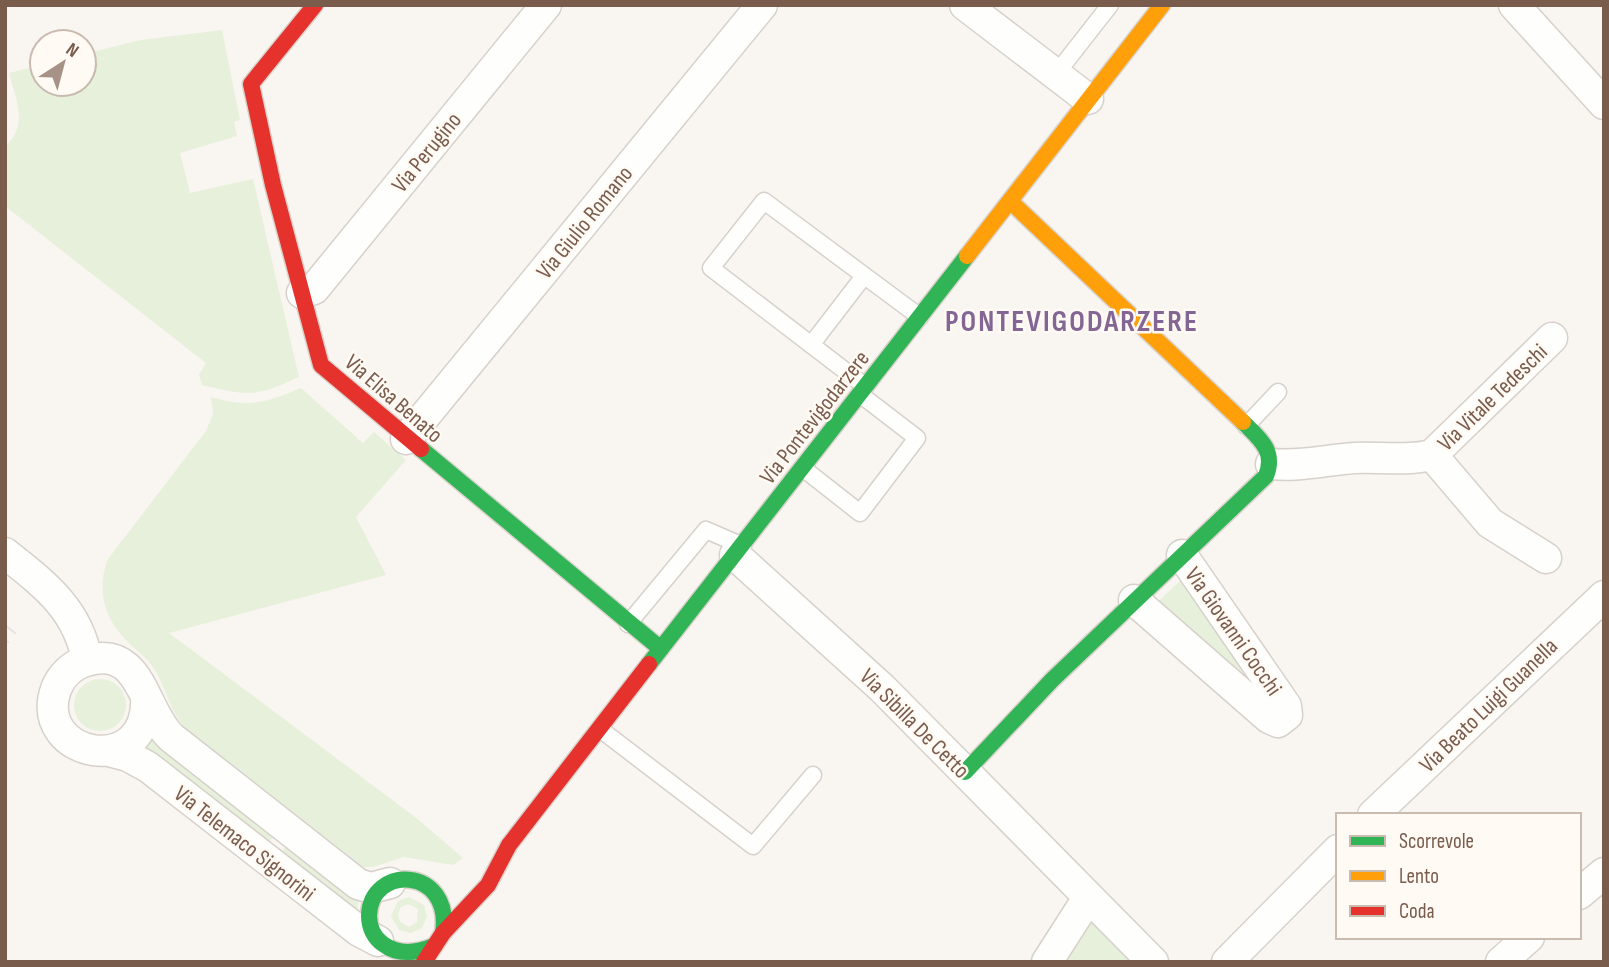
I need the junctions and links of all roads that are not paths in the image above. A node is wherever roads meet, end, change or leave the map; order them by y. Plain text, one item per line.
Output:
1 (315, 5) edge
2 (546, 5) edge
3 (762, 5) edge
4 (965, 5) edge
5 (1110, 5) edge
6 (1162, 5) edge
7 (1514, 5) edge
8 (1056, 74) junction
9 (1088, 99) junction
10 (1602, 99) edge
11 (1010, 201) junction
12 (864, 276) junction
13 (302, 293) junction
14 (920, 317) junction
15 (1552, 338) dead end
16 (811, 345) junction
17 (864, 391) junction
18 (1278, 392) dead end
19 (1246, 426) junction
20 (406, 439) junction
21 (1432, 455) junction
22 (1271, 464) junction
23 (804, 469) junction
24 (739, 551) junction
25 (5, 554) edge
26 (1182, 555) junction
27 (1546, 558) dead end
28 (1604, 596) edge
29 (1134, 600) junction
30 (628, 624) junction
31 (661, 649) junction
32 (87, 660) junction
33 (146, 696) junction
34 (600, 729) junction
35 (109, 751) junction
36 (965, 772) junction
37 (813, 775) dead end
38 (1375, 813) edge
39 (1336, 852) edge
40 (502, 855) junction
41 (481, 868) dead end
42 (1604, 873) edge
43 (390, 883) junction
44 (428, 884) junction
45 (450, 885) dead end
46 (1581, 892) edge
47 (1088, 898) junction
48 (439, 939) junction
49 (1527, 939) edge
50 (384, 950) edge
51 (424, 962) edge
52 (1047, 962) edge
53 (1153, 962) edge
54 (1227, 962) edge
55 (1501, 962) edge

1 - 13 street, Via Elisa Benato
2 - 13 street, Via Perugino
3 - 20 street, Via Giulio Romano
4 - 8 street
5 - 8 lane
6 - 9 street, Via Pontevigodarzere
7 - 10 street
8 - 9 street
9 - 11 street, Via Pontevigodarzere
11 - 14 street, Via Pontevigodarzere
11 - 19 street
12 - 14 lane
12 - 16 lane
12 - 16 lane
13 - 20 street, Via Elisa Benato
14 - 17 street, Via Pontevigodarzere
15 - 21 street, Via Vitale Tedeschi
16 - 17 lane
17 - 23 street, Via Pontevigodarzere
17 - 23 lane
18 - 19 lane
19 - 22 street
20 - 30 street, Via Elisa Benato
21 - 22 street, Via Vitale Tedeschi
21 - 27 street, Via Vitale Tedeschi
22 - 26 street, Via Giovanni Cocchi
23 - 24 street, Via Pontevigodarzere
24 - 30 lane
24 - 31 street, Via Pontevigodarzere
24 - 36 street, Via Sibilla De Cetto
25 - 32 street
26 - 29 street, Via Giovanni Cocchi
26 - 29 street, Via Giovanni Cocchi
28 - 38 street, Via Beato Luigi Guanella
29 - 36 street, Via Giovanni Cocchi
30 - 31 street, Via Elisa Benato
31 - 34 street, Via Pontevigodarzere
32 - 33 street, Via Telemaco Signorini
32 - 35 street, Via Telemaco Signorini
33 - 35 street
33 - 43 street, Via Telemaco Signorini
34 - 37 lane
34 - 40 street, Via Pontevigodarzere
35 - 50 street, Via Telemaco Signorini
36 - 47 street, Via Sibilla De Cetto
39 - 54 street
40 - 41 street, Via Pontevigodarzere
40 - 48 street, Via Pontevigodarzere
42 - 46 street
43 - 44 street
43 - 50 street
44 - 45 street
44 - 48 street
47 - 52 street
47 - 53 street, Via Sibilla De Cetto
48 - 50 street
48 - 51 street, Via Pontevigodarzere
49 - 55 street

